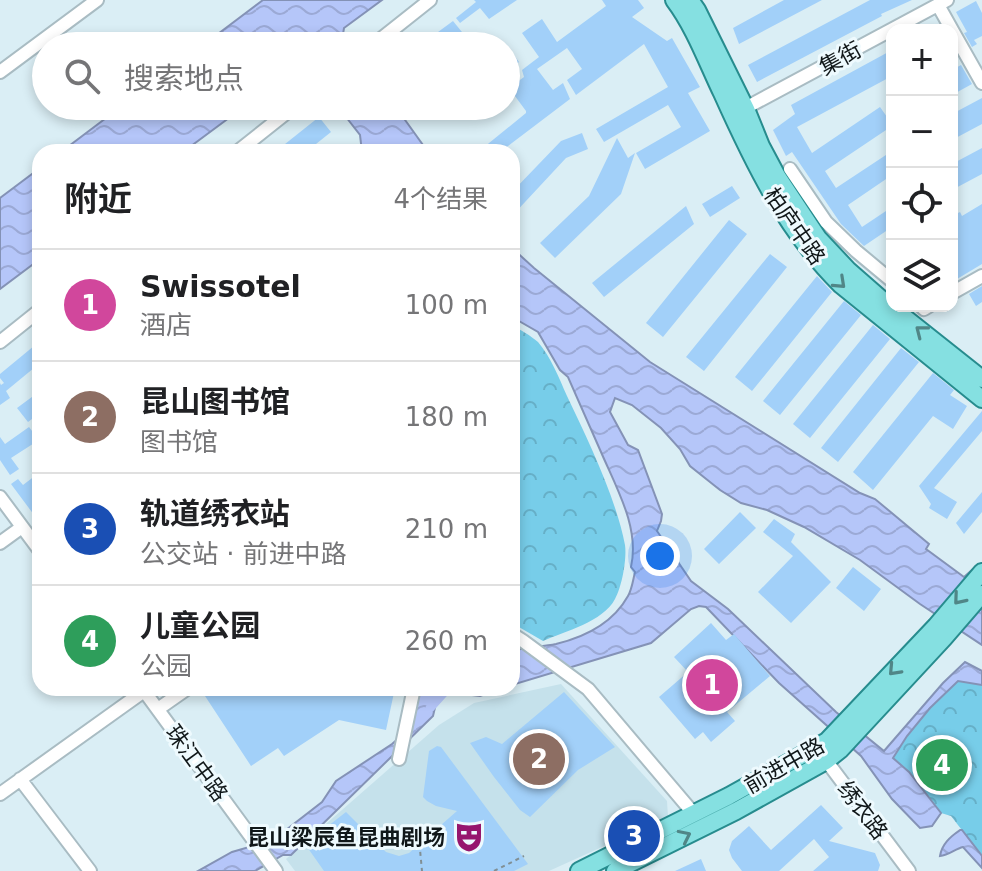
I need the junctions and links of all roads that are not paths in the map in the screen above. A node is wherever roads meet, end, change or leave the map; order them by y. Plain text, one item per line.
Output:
1 (97, 0) edge
2 (430, 0) edge
3 (674, 0) edge
4 (693, 3) edge
5 (942, 3) edge
6 (950, 24) edge
7 (54, 32) edge
8 (390, 32) edge
9 (958, 41) edge
10 (32, 48) edge
11 (0, 72) edge
12 (982, 83) edge
13 (739, 112) junction
14 (277, 120) edge
15 (247, 144) edge
16 (790, 169) dead end
17 (886, 276) edge
18 (982, 276) edge
19 (958, 290) edge
20 (32, 316) edge
21 (0, 342) edge
22 (982, 379) edge
23 (982, 399) edge
24 (0, 497) edge
25 (22, 527) junction
26 (32, 540) edge
27 (0, 543) edge
28 (982, 572) edge
29 (982, 594) edge
30 (940, 632) junction
31 (520, 639) edge
32 (133, 696) edge
33 (148, 696) edge
34 (177, 696) edge
35 (412, 696) edge
36 (158, 709) junction
37 (828, 750) junction
38 (399, 759) dead end
39 (20, 779) junction
40 (0, 794) edge
41 (694, 814) junction
42 (274, 868) edge
43 (90, 871) edge
44 (579, 871) edge
45 (615, 871) edge
46 (909, 871) edge

1 - 7 street
2 - 8 street
3 - 13 main road, 柏庐中路
4 - 13 main road, 柏庐中路
5 - 6 street
5 - 13 street, 集街
9 - 12 street
10 - 11 street
22 -> 13 main road, 柏庐中路
13 -> 23 main road, 柏庐中路
14 - 15 street
16 - 17 street
18 - 19 street
20 - 21 street
24 - 25 street
25 - 26 street
25 - 27 street
28 -> 30 main road, 前进中路
29 - 30 main road, 前进中路
30 - 37 main road, 前进中路
31 - 41 street
32 - 39 street
33 - 36 street, 珠江中路
34 - 36 street
35 - 38 street
36 - 42 street, 珠江中路
37 - 41 main road, 前进中路
45 -> 37 main road, 前进中路
37 - 46 street, 绣衣路
39 - 40 street
39 - 43 street
41 - 44 main road, 前进中路

